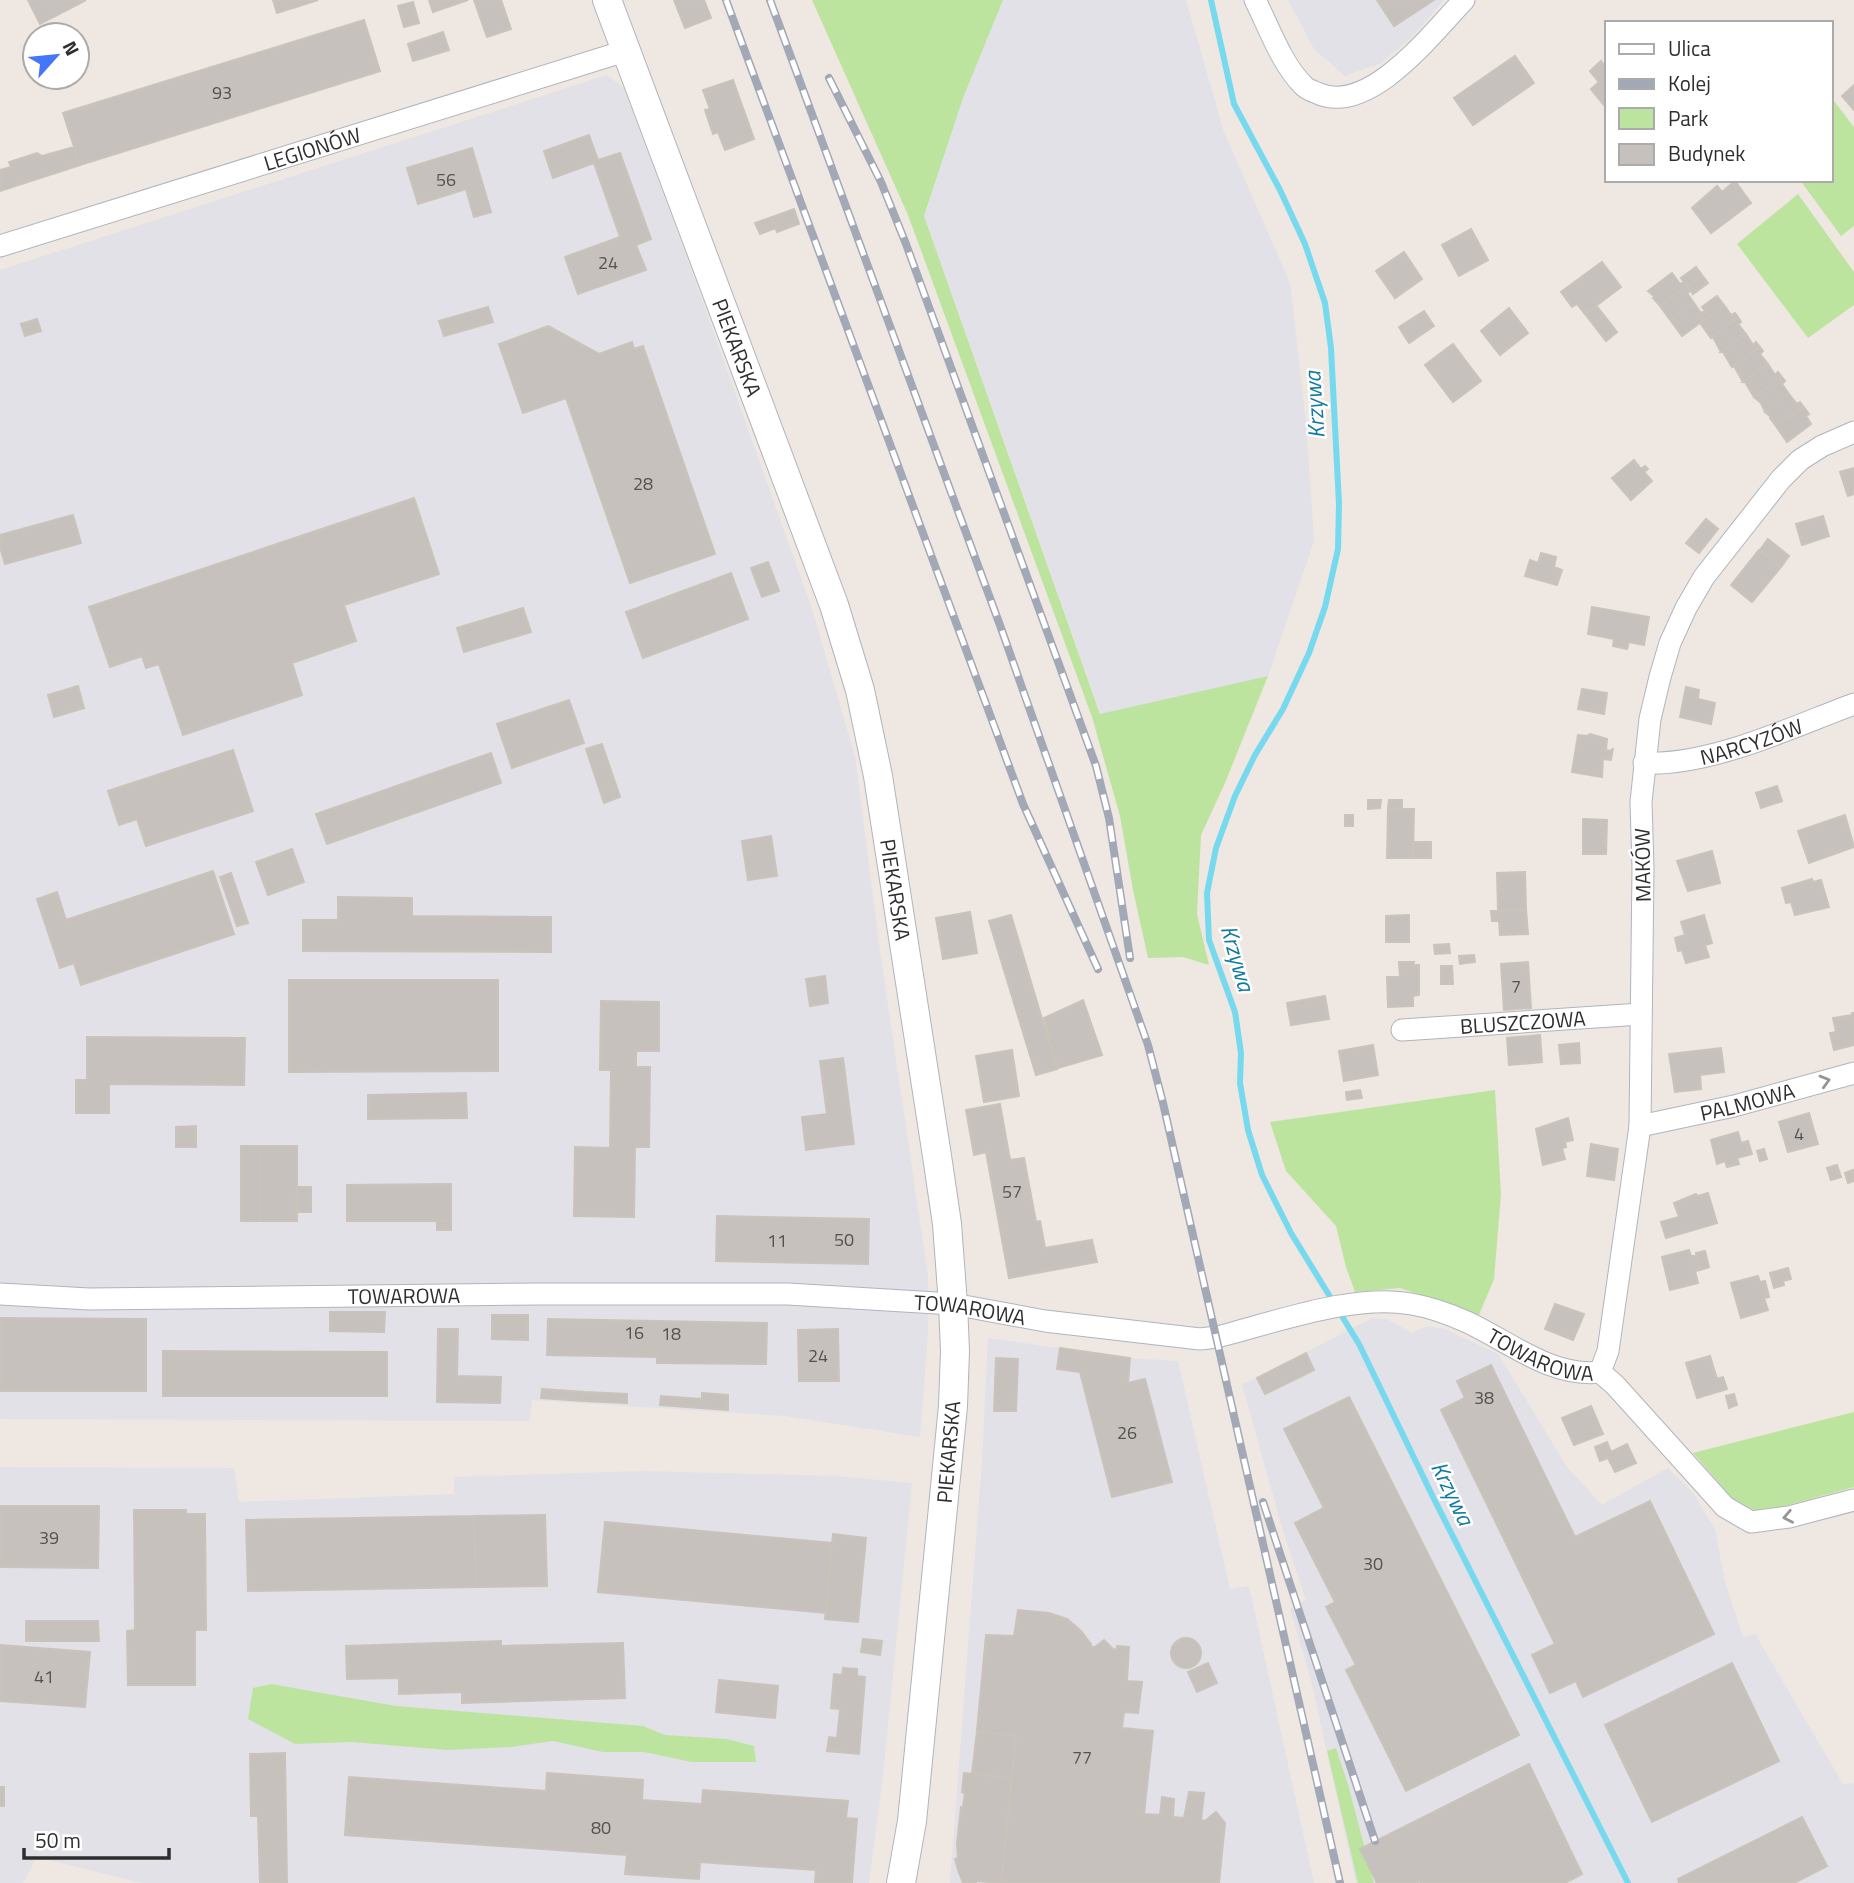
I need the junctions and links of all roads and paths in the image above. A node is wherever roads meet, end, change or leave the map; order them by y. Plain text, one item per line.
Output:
1 (607, 0) edge
2 (1255, 0) edge
3 (1464, 0) edge
4 (625, 51) junction
5 (0, 246) edge
6 (1854, 432) edge
7 (1854, 704) edge
8 (1644, 763) junction
9 (1641, 1013) junction
10 (1402, 1030) dead end
11 (1854, 1073) edge
12 (1640, 1126) junction
13 (0, 1294) edge
14 (953, 1304) junction
15 (1600, 1372) junction
16 (1854, 1500) edge
17 (912, 1821) junction
18 (901, 1883) edge
19 (915, 1883) edge

1 - 4 street, PIEKARSKA
2 - 3 street
4 - 5 street, LEGIONÓW
4 - 14 street, PIEKARSKA
6 - 8 street, MAKÓW
7 - 8 street, NARCYZÓW
8 - 9 street, MAKÓW
9 - 10 street, BLUSZCZOWA
9 - 12 street, MAKÓW
12 -> 11 street, PALMOWA
12 - 15 street, MAKÓW
13 - 14 street, TOWAROWA
14 - 15 street, TOWAROWA
14 - 17 street, PIEKARSKA
16 -> 15 street, TOWAROWA
17 - 18 street, PIEKARSKA
17 - 19 street, PIEKARSKA

